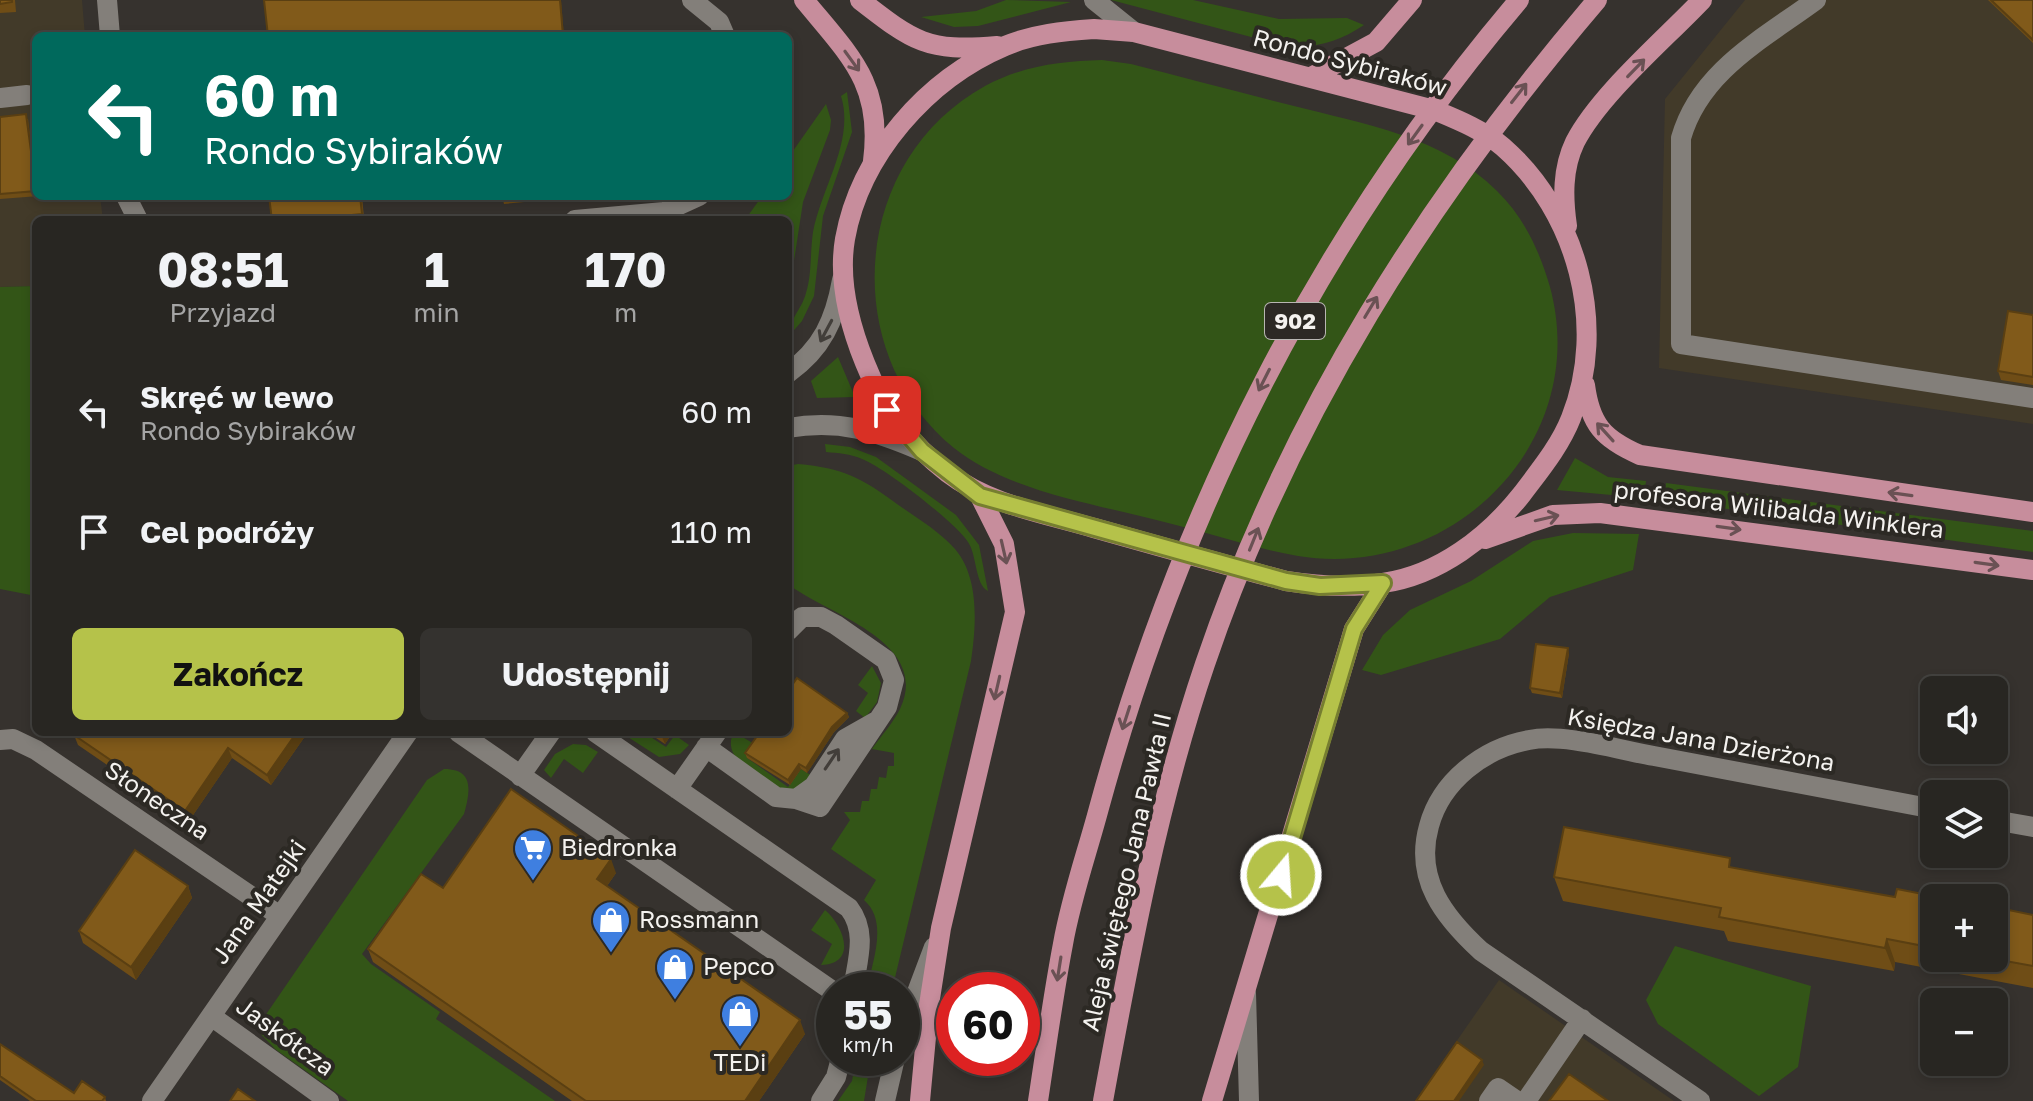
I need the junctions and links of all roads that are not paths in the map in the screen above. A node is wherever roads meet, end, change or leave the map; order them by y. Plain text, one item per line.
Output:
1 (107, 0) edge
2 (692, 0) edge
3 (804, 0) edge
4 (860, 0) edge
5 (1094, 0) edge
6 (1412, 0) edge
7 (1519, 0) edge
8 (1597, 0) edge
9 (1702, 0) edge
10 (1816, 0) edge
11 (110, 32) edge
12 (723, 32) edge
13 (1134, 32) junction
14 (1005, 45) junction
15 (1311, 77) junction
16 (27, 95) dead end
17 (0, 98) edge
18 (872, 163) junction
19 (690, 200) edge
20 (620, 216) edge
21 (1570, 242) junction
22 (843, 276) junction
23 (792, 370) edge
24 (1583, 373) junction
25 (2033, 398) edge
26 (792, 428) edge
27 (922, 451) junction
28 (980, 496) junction
29 (2033, 512) edge
30 (1474, 544) junction
31 (2033, 570) edge
32 (1383, 583) junction
33 (793, 618) edge
34 (405, 736) edge
35 (464, 736) edge
36 (548, 736) edge
37 (601, 736) edge
38 (0, 740) edge
39 (712, 740) edge
40 (520, 776) junction
41 (677, 789) junction
42 (1920, 806) edge
43 (2008, 823) edge
44 (2033, 827) edge
45 (280, 916) junction
46 (941, 928) junction
47 (856, 972) edge
48 (816, 980) edge
49 (920, 984) edge
50 (1245, 986) junction
51 (211, 1016) junction
52 (1582, 1019) junction
53 (836, 1076) edge
54 (891, 1076) edge
55 (152, 1101) edge
56 (329, 1101) edge
57 (821, 1101) edge
58 (885, 1101) edge
59 (920, 1101) edge
60 (1038, 1101) edge
61 (1103, 1101) edge
62 (1212, 1101) edge
63 (1249, 1101) edge
64 (1489, 1101) edge
65 (1517, 1101) edge
66 (1526, 1101) edge
67 (1700, 1101) edge

1 - 11 street
2 - 12 street
3 -> 18 main road
4 - 14 main road
5 - 13 street
6 - 15 main road
7 -> 60 main road, Aleja świętego Jana Pawła II / 902
61 -> 8 main road, Aleja świętego Jana Pawła II / 902
21 -> 9 main road
10 - 25 street
13 - 14 main road, Rondo Sybiraków
13 - 15 main road, Rondo Sybiraków
14 - 18 main road, Rondo Sybiraków
15 - 21 main road, Rondo Sybiraków
16 - 17 street
18 - 22 main road, Rondo Sybiraków
19 - 20 street
21 - 24 main road, Rondo Sybiraków
22 -> 23 street
22 - 27 main road, Rondo Sybiraków
29 -> 24 main road, profesora Wilibalda Winklera
24 - 30 main road, Rondo Sybiraków
26 - 27 street
27 - 28 main road, Rondo Sybiraków
28 - 32 main road, Rondo Sybiraków
28 -> 46 main road
30 -> 31 main road, profesora Wilibalda Winklera
30 - 32 main road, Rondo Sybiraków
32 - 50 main road
39 -> 33 street
34 - 45 street, Jana Matejki
35 - 40 street
36 - 40 street
37 - 41 street
38 - 45 street, Słoneczna
39 - 41 street
40 - 48 street
41 - 47 street
42 - 52 street, Księdza Jana Dzierżona
43 - 44 street
45 - 51 street, Jana Matejki
46 - 49 street
46 - 59 main road
50 - 62 main road
50 - 63 street
51 - 55 street, Jana Matejki
51 - 56 street, Jaskółcza
52 - 66 street
52 - 67 street, Księdza Jana Dzierżona
53 - 57 street
54 - 58 street
64 - 65 street

